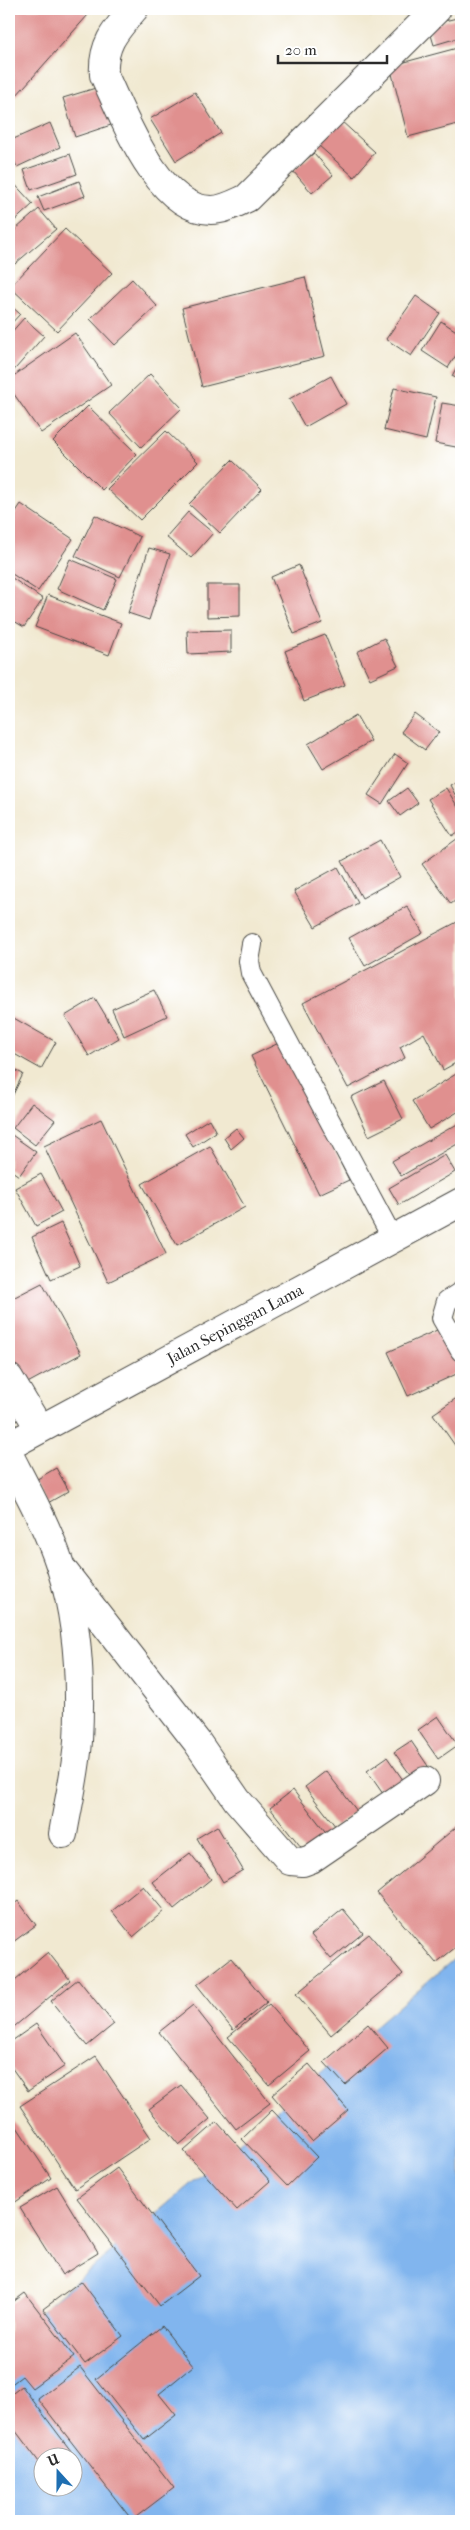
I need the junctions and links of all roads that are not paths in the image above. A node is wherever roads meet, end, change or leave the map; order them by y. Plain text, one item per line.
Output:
1 (134, 9) edge
2 (437, 9) edge
3 (252, 944) dead end
4 (461, 1202) edge
5 (393, 1239) junction
6 (461, 1292) edge
7 (461, 1351) edge
8 (9, 1378) edge
9 (39, 1428) junction
10 (9, 1446) edge
11 (9, 1455) edge
12 (62, 1569) junction
13 (425, 1780) dead end
14 (63, 1834) dead end

1 - 2 street
3 - 5 lane
4 - 5 street, Jalan Sepinggan Lama
5 - 9 street, Jalan Sepinggan Lama
6 - 7 lane
8 - 9 street
9 - 10 street, Jalan Sepinggan Lama
11 - 12 street
12 - 13 street
12 - 14 street

